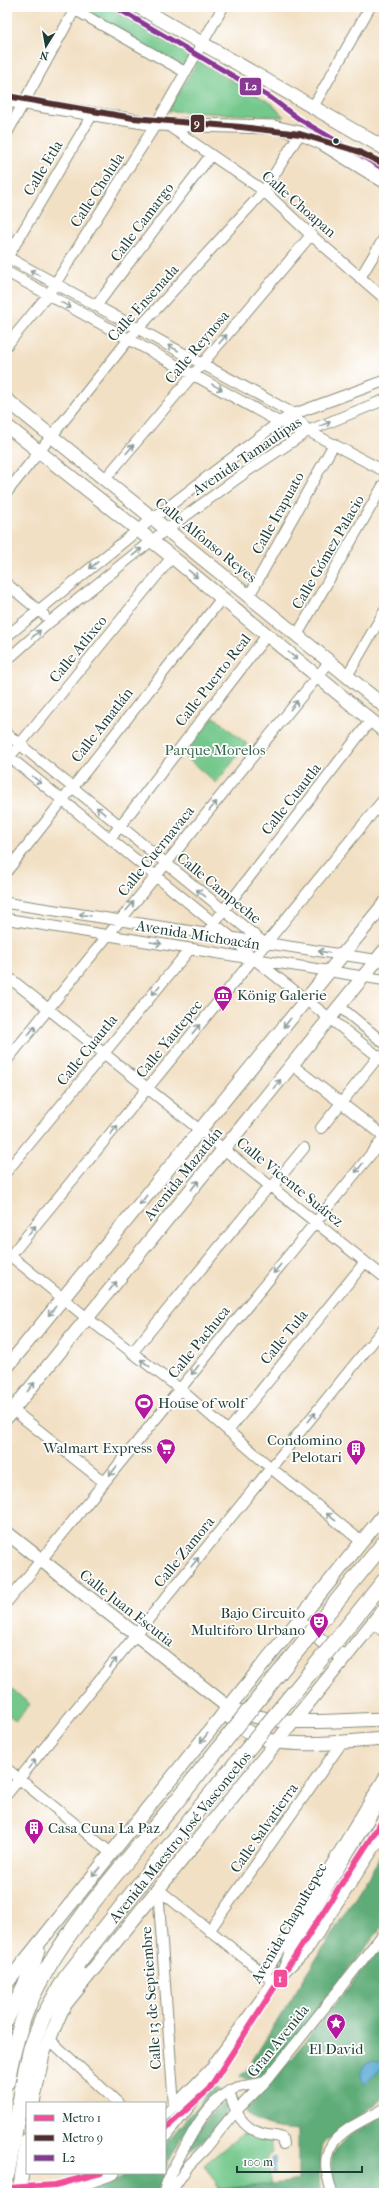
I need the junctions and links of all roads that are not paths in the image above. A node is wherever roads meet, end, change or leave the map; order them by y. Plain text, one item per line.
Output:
1 (139, 7) edge
2 (223, 7) edge
3 (370, 7) edge
4 (73, 8) edge
5 (202, 43) junction
6 (185, 72) junction
7 (7, 100) edge
8 (22, 104) junction
9 (313, 107) junction
10 (92, 115) junction
11 (163, 125) junction
12 (7, 133) edge
13 (300, 133) junction
14 (384, 148) edge
15 (211, 155) junction
16 (384, 181) edge
17 (264, 190) junction
18 (311, 235) junction
19 (384, 238) edge
20 (7, 258) edge
21 (7, 272) edge
22 (360, 278) junction
23 (55, 284) junction
24 (48, 295) junction
25 (384, 298) edge
26 (96, 306) junction
27 (139, 330) junction
28 (129, 339) junction
29 (7, 345) edge
30 (202, 364) junction
31 (194, 374) junction
32 (384, 381) edge
33 (7, 400) edge
34 (384, 400) edge
35 (294, 414) junction
36 (279, 422) junction
37 (7, 426) edge
38 (308, 431) junction
39 (52, 436) junction
40 (334, 444) junction
41 (39, 452) junction
42 (384, 471) edge
43 (105, 478) junction
44 (384, 484) edge
45 (7, 492) edge
46 (154, 519) junction
47 (138, 530) junction
48 (167, 530) junction
49 (151, 541) junction
50 (172, 557) junction
51 (7, 584) edge
52 (249, 596) junction
53 (222, 598) junction
54 (39, 611) junction
55 (384, 612) edge
56 (50, 621) junction
57 (267, 635) junction
58 (297, 635) junction
59 (7, 636) edge
60 (7, 660) edge
61 (330, 661) junction
62 (318, 676) junction
63 (347, 676) junction
64 (384, 706) edge
65 (371, 720) junction
66 (384, 730) edge
67 (7, 734) edge
68 (20, 744) junction
69 (8, 757) edge
70 (73, 788) junction
71 (384, 799) edge
72 (62, 800) junction
73 (119, 826) junction
74 (110, 839) junction
75 (166, 864) junction
76 (7, 871) edge
77 (156, 876) junction
78 (7, 903) edge
79 (384, 904) edge
80 (223, 911) junction
81 (7, 919) edge
82 (119, 920) junction
83 (213, 923) junction
84 (205, 934) junction
85 (107, 935) junction
86 (232, 938) junction
87 (265, 943) junction
88 (190, 949) junction
89 (342, 955) junction
90 (381, 957) edge
91 (254, 959) junction
92 (330, 971) junction
93 (7, 976) edge
94 (363, 976) junction
95 (384, 980) edge
96 (306, 1000) junction
97 (339, 1006) junction
98 (49, 1008) junction
99 (329, 1018) junction
100 (384, 1043) edge
101 (104, 1053) junction
102 (381, 1058) edge
103 (7, 1060) edge
104 (292, 1065) junction
105 (149, 1088) junction
106 (341, 1103) junction
107 (321, 1128) dead end
108 (201, 1129) junction
109 (384, 1137) edge
110 (224, 1148) junction
111 (304, 1148) dead end
112 (7, 1171) edge
113 (271, 1186) junction
114 (315, 1222) junction
115 (8, 1256) edge
116 (364, 1262) junction
117 (384, 1277) edge
118 (63, 1298) junction
119 (87, 1318) junction
120 (384, 1328) edge
121 (132, 1353) junction
122 (7, 1367) edge
123 (180, 1389) junction
124 (14, 1415) edge
125 (228, 1431) junction
126 (271, 1468) junction
127 (104, 1482) junction
128 (384, 1514) edge
129 (7, 1533) edge
130 (362, 1542) junction
131 (384, 1543) edge
132 (40, 1561) junction
133 (384, 1581) edge
134 (7, 1602) edge
135 (384, 1609) edge
136 (301, 1617) junction
137 (374, 1622) junction
138 (384, 1632) edge
139 (136, 1635) junction
140 (347, 1656) junction
141 (226, 1710) junction
142 (384, 1719) edge
143 (294, 1720) junction
144 (384, 1739) edge
145 (277, 1742) junction
146 (343, 1742) junction
147 (7, 1769) edge
148 (384, 1777) edge
149 (20, 1779) junction
150 (7, 1794) edge
151 (384, 1795) edge
152 (384, 1832) edge
153 (111, 1853) junction
154 (158, 1889) junction
155 (210, 1931) junction
156 (384, 1933) edge
157 (97, 1937) junction
158 (40, 1942) junction
159 (274, 1976) junction
160 (7, 1983) edge
161 (63, 2007) junction
162 (7, 2020) edge
163 (49, 2039) junction
164 (216, 2063) junction
165 (266, 2081) junction
166 (7, 2082) edge
167 (229, 2091) junction
168 (33, 2102) edge
169 (117, 2102) edge
170 (174, 2106) junction
171 (384, 2109) edge
172 (235, 2112) junction
173 (166, 2114) edge
174 (166, 2134) edge
175 (283, 2144) dead end
176 (26, 2151) edge
177 (25, 2162) edge
178 (7, 2174) edge
179 (110, 2174) edge
180 (48, 2192) dead end
181 (19, 2193) edge
182 (164, 2193) edge
183 (170, 2193) edge
184 (332, 2193) edge

1 - 5 main road
2 - 5 street, Calle Cholula
3 - 9 street
4 - 6 street
4 - 8 street
5 - 6 street, Calle Cholula
5 - 9 main road
6 - 11 street, Calle Cholula
7 - 8 main road
8 - 10 main road
8 - 12 street
9 - 14 main road
10 - 11 main road
10 - 20 street, Calle Etla
11 - 13 main road
11 - 15 street, Calle Choapan
11 - 23 street, Calle Cholula
13 - 16 main road
13 - 17 street, Calle Ensenada
15 - 17 street, Calle Choapan
15 - 26 street, Calle Camargo
17 - 18 street, Calle Choapan
17 - 27 street, Calle Ensenada
18 - 22 street, Calle Choapan
30 -> 18 street, Calle Reynosa
19 - 22 street
23 -> 20 street
21 - 24 street
22 - 25 street, Calle Choapan
23 - 24 street, Calle Cholula
23 - 26 street
24 -> 28 street
24 - 29 street, Calle Cholula
26 - 27 street
27 - 28 street, Calle Ensenada
30 -> 27 street
28 - 31 street
28 - 39 street, Calle Ensenada
30 - 31 street, Calle Reynosa
30 - 35 street
31 -> 36 street
43 -> 31 street, Calle Reynosa
32 - 35 street, Avenida Tamaulipas
33 - 39 main road, Calle Alfonso Reyes
38 -> 34 street, Avenida Tamaulipas
35 - 36 street, Avenida Tamaulipas
35 - 38 street
36 - 38 street
36 - 46 street, Avenida Tamaulipas
37 - 41 main road
38 - 40 street
38 - 48 street, Avenida Tamaulipas
39 - 41 street, Calle Ensenada
39 - 43 main road, Calle Alfonso Reyes
40 - 42 street
40 - 52 street, Calle Irapuato
41 - 45 street, Calle Ensenada
41 - 47 main road
43 - 46 main road, Calle Alfonso Reyes
44 - 58 street, Calle Gómez Palacio
46 - 47 street, Avenida Tamaulipas
46 - 48 main road, Calle Alfonso Reyes
47 - 49 main road
47 -> 54 street, Avenida Tamaulipas
48 - 49 street, Avenida Tamaulipas
48 - 52 main road, Calle Alfonso Reyes
49 - 50 main road
56 -> 49 street, Avenida Tamaulipas
50 -> 53 main road
50 - 68 street, Calle Atlixco
51 - 54 street
52 - 58 main road, Calle Alfonso Reyes
53 - 57 main road
53 - 70 street, Calle Amatlán
54 - 56 street
54 - 59 street, Avenida Tamaulipas
55 - 63 street
60 -> 56 street, Avenida Tamaulipas
57 -> 62 main road
57 - 73 street, Calle Puerto Real
58 - 61 main road, Calle Alfonso Reyes
61 - 62 street, Calle Cuernavaca
61 - 63 main road, Calle Alfonso Reyes
62 - 65 main road
75 -> 62 street, Calle Cuernavaca
63 - 64 main road, Calle Alfonso Reyes
65 - 66 main road
65 - 80 street, Calle Cuautla
67 - 68 street, Calle Campeche
68 - 69 street, Calle Atlixco
68 - 70 street, Calle Campeche
69 -> 72 street, Calle Campeche
70 - 72 street, Calle Amatlán
73 -> 70 street, Calle Campeche
71 - 87 street, Calle Yautepec
72 - 74 street, Calle Campeche
72 - 76 street, Calle Amatlán
73 - 74 street, Calle Puerto Real
73 - 75 street, Calle Campeche
74 - 77 street, Calle Campeche
75 - 77 street, Calle Cuernavaca
80 -> 75 street, Calle Campeche
82 -> 77 street, Calle Cuernavaca
77 - 83 street, Calle Campeche
82 -> 78 street, Avenida Michoacán
79 - 89 main road, Avenida Mazatlán
80 - 83 street, Calle Cuautla
80 - 87 street, Calle Campeche
81 - 85 street, Avenida Michoacán
82 - 84 street, Avenida Michoacán
82 - 85 street, Calle Cuernavaca
83 - 84 street, Calle Cuautla
83 - 86 street, Calle Campeche
84 - 86 street, Avenida Michoacán
85 -> 88 street, Avenida Michoacán
85 - 98 street, Calle Cuernavaca
86 - 87 street, Avenida Michoacán
86 - 91 street, Calle Campeche
89 -> 87 street, Avenida Michoacán
87 - 91 street, Calle Yautepec
88 - 91 street, Avenida Michoacán
88 -> 101 street, Calle Cuautla
89 - 90 street, Avenida Michoacán
89 - 92 main road, Avenida Mazatlán
90 - 94 main road, Avenida Mazatlán
91 - 92 street, Avenida Michoacán
91 - 96 street, Calle Campeche
105 -> 91 street, Calle Yautepec
92 - 94 street, Avenida Michoacán
92 - 96 main road, Avenida Mazatlán
93 - 98 street, Calle Vicente Suárez
94 - 95 street, Avenida Michoacán
94 - 97 main road, Avenida Mazatlán
96 - 99 street, Calle Campeche
96 -> 108 main road, Avenida Mazatlán
97 - 99 main road, Avenida Mazatlán
97 - 100 street
98 - 101 street, Calle Vicente Suárez
103 -> 98 street, Calle Cuernavaca
99 - 102 street, Calle Campeche
99 - 104 main road, Avenida Mazatlán
101 - 105 street, Calle Vicente Suárez
101 - 112 street, Calle Cuautla
102 - 106 street
104 - 106 street
110 -> 104 main road, Avenida Mazatlán
105 - 108 street, Calle Vicente Suárez
115 -> 105 street, Calle Yautepec
106 - 107 street
106 - 109 street
108 - 110 street, Calle Vicente Suárez
108 -> 118 main road, Avenida Mazatlán
109 -> 114 street, Calle Pachuca
110 - 113 street, Calle Vicente Suárez
119 -> 110 main road, Avenida Mazatlán
111 - 113 street
113 - 114 street, Calle Vicente Suárez
113 - 121 street
114 - 116 street, Calle Vicente Suárez
114 -> 123 street, Calle Pachuca
115 - 118 street
116 - 117 street, Calle Vicente Suárez
116 - 125 street, Calle Tula
118 - 119 street
118 -> 122 main road, Avenida Mazatlán
119 - 121 street
124 -> 119 main road, Avenida Mazatlán
126 -> 120 street, Calle Zamora
123 -> 121 street
123 - 125 street
123 -> 127 street, Calle Pachuca
124 - 127 street
125 - 126 street
130 -> 126 street
139 -> 126 street, Calle Zamora
127 - 132 street, Calle Pachuca
128 - 130 main road
129 - 132 main road, Calle Juan Escutia
130 - 136 main road
131 - 166 highway, bridge
132 - 134 street, Calle Pachuca
132 - 139 main road, Calle Juan Escutia
133 - 157 highway, bridge
135 - 137 main road, Avenida Maestro José Vasconcelos
136 - 140 main road
136 - 141 main road
137 - 138 street
137 - 140 main road, Avenida Maestro José Vasconcelos
139 - 141 main road, Calle Juan Escutia
149 -> 139 street, Calle Zamora
140 - 143 main road, Avenida Maestro José Vasconcelos
141 - 143 main road
141 - 145 main road
141 -> 153 main road
142 - 143 main road
143 - 145 main road, Avenida Maestro José Vasconcelos
144 - 146 main road
145 - 146 main road
145 - 154 main road, Avenida Maestro José Vasconcelos
146 - 155 street, Calle Salvatierra
147 - 149 street
148 - 159 street, Avenida Chapultepec
149 - 150 street, Calle Zamora
149 - 153 street
151 - 159 street, Avenida Chapultepec
152 - 159 main road
153 -> 158 main road
154 - 155 street
154 - 161 main road, Avenida Maestro José Vasconcelos
154 - 170 street, Calle 13 de Septiembre
155 - 159 street
156 - 165 street, Gran Avenida
157 - 161 highway
157 - 178 highway
158 - 160 main road
158 - 162 main road
159 - 164 main road, Avenida Chapultepec
161 - 163 main road, Avenida Maestro José Vasconcelos
163 - 168 main road, Avenida Maestro José Vasconcelos
163 - 169 street
164 - 170 street, Avenida Chapultepec
164 - 174 main road
165 - 167 street
165 - 172 street, Gran Avenida
167 - 172 street
167 - 182 street
170 - 173 street, Avenida Chapultepec
171 - 184 street
172 - 175 street
172 - 183 street, Gran Avenida
176 - 177 main road
177 - 181 main road
179 - 180 main road

